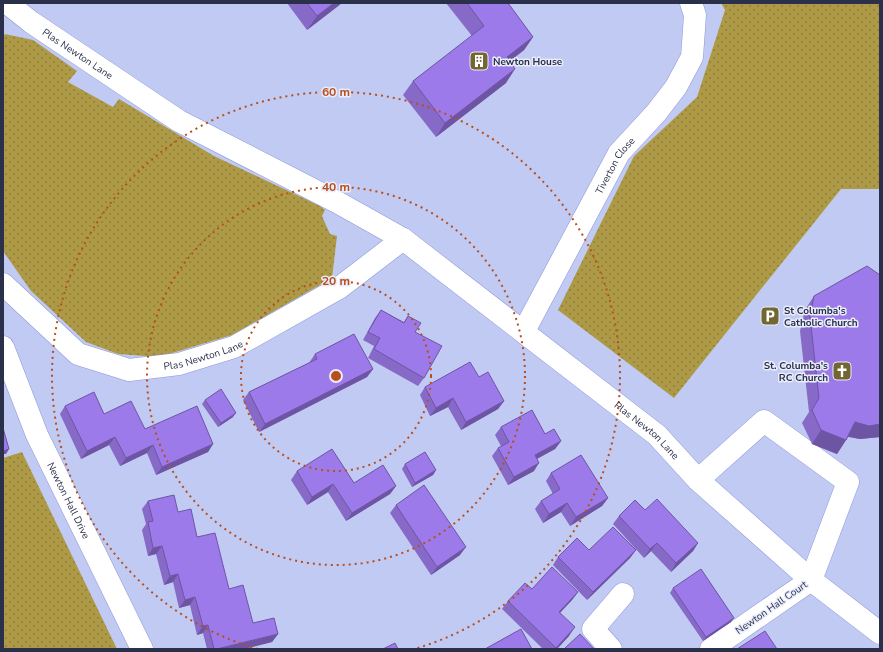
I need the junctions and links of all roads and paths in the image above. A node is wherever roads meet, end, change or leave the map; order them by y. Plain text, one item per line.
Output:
1 (8, 3) edge
2 (691, 3) edge
3 (403, 239) junction
4 (3, 284) edge
5 (524, 331) junction
6 (3, 347) edge
7 (698, 480) junction
8 (810, 580) junction
9 (623, 594) dead end
10 (880, 633) edge
11 (142, 649) edge
12 (611, 649) edge
13 (711, 649) edge

1 - 3 street, Plas Newton Lane
2 - 5 street, Tiverton Close
3 - 4 street, Plas Newton Lane
3 - 5 street, Plas Newton Lane
5 - 7 street, Plas Newton Lane
6 - 11 street, Newton Hall Drive
7 - 8 street, Plas Newton Lane
7 - 8 street
8 - 10 street, Plas Newton Lane
8 - 13 street, Newton Hall Court
9 - 12 street

